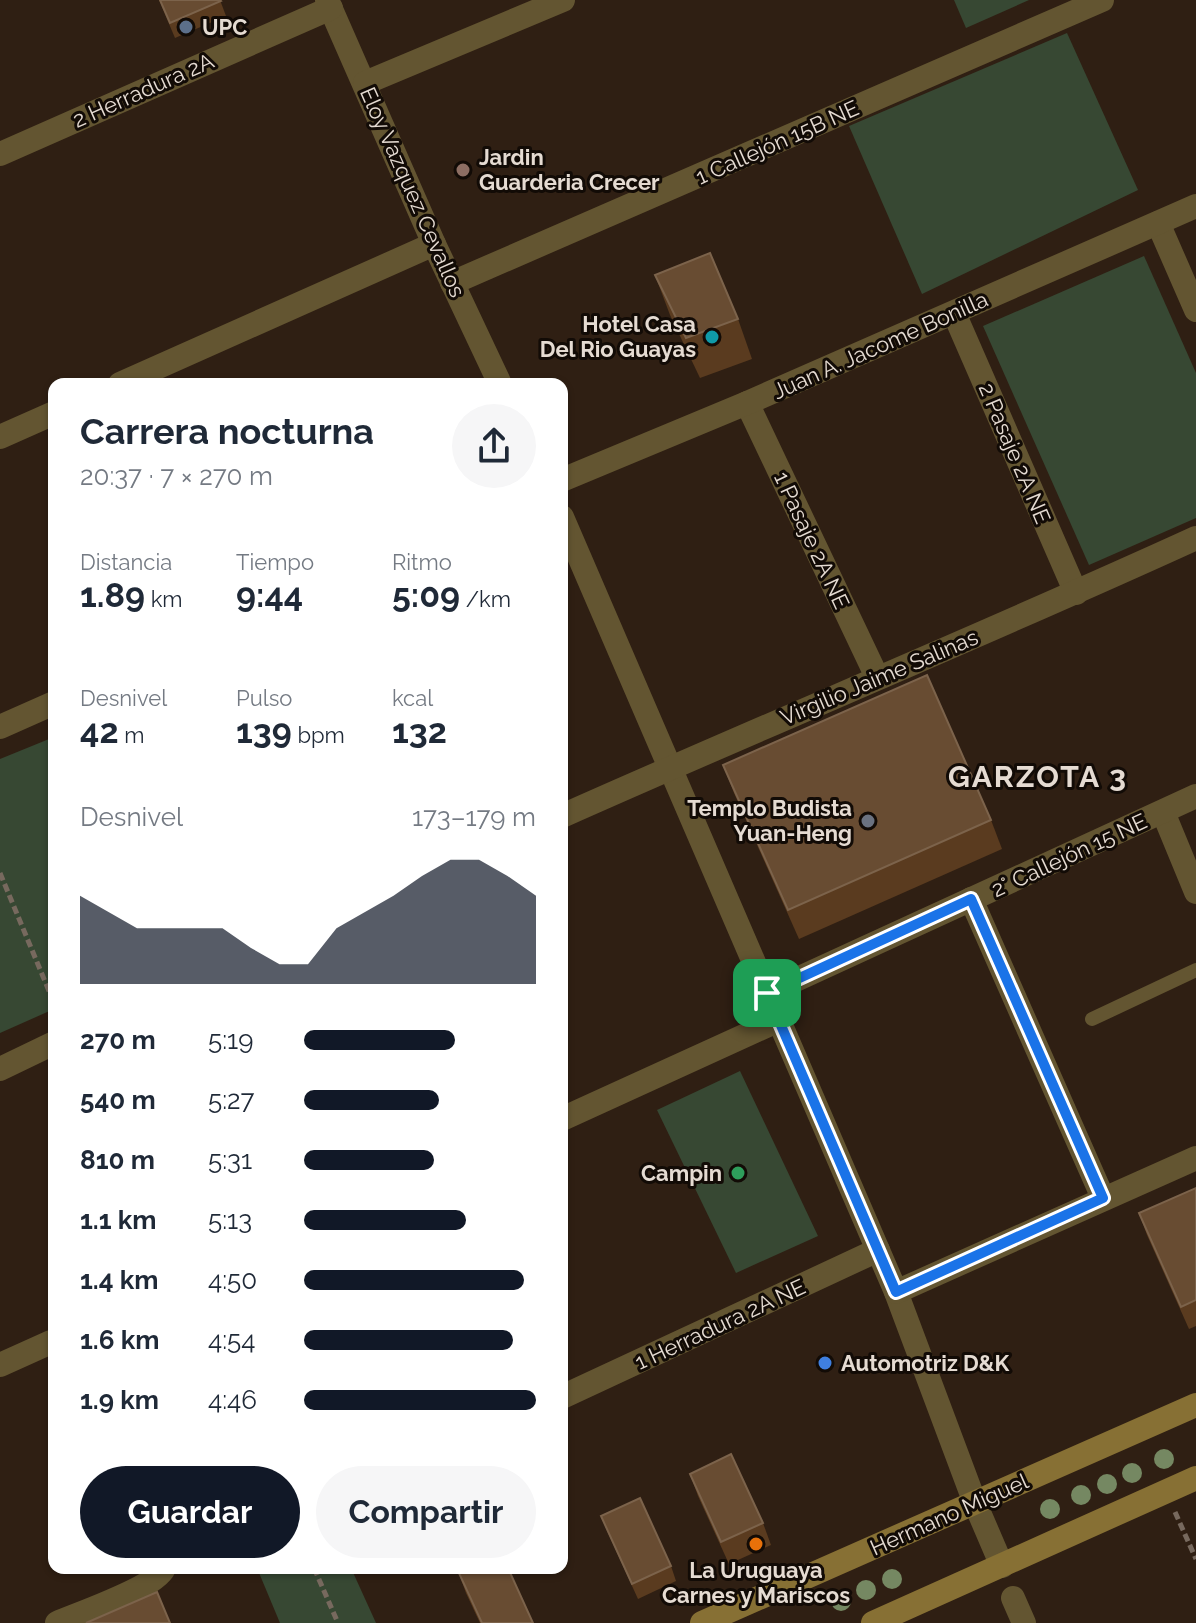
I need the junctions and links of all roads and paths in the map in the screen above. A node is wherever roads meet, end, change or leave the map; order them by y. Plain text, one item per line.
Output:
1 (563, 0) edge
2 (1102, 0) edge
3 (329, 4) edge
4 (365, 83) junction
5 (0, 154) edge
6 (1196, 206) edge
7 (1158, 223) junction
8 (434, 244) junction
9 (452, 283) junction
10 (1196, 310) edge
11 (954, 313) junction
12 (133, 378) edge
13 (497, 378) edge
14 (747, 403) junction
15 (48, 416) edge
16 (0, 437) edge
17 (568, 478) edge
18 (568, 531) edge
19 (1196, 538) edge
20 (1076, 593) junction
21 (877, 677) junction
22 (48, 706) edge
23 (0, 727) edge
24 (670, 768) junction
25 (1196, 796) edge
26 (1163, 812) junction
27 (568, 813) edge
28 (0, 873) edge
29 (1196, 892) edge
30 (971, 899) junction
31 (1196, 970) edge
32 (48, 989) edge
33 (767, 993) junction
34 (1092, 1019) dead end
35 (779, 1020) junction
36 (48, 1046) edge
37 (0, 1069) edge
38 (568, 1116) edge
39 (1196, 1158) edge
40 (1103, 1198) junction
41 (878, 1250) junction
42 (896, 1292) junction
43 (48, 1345) edge
44 (0, 1365) edge
45 (568, 1394) edge
46 (1196, 1405) edge
47 (1196, 1478) edge
48 (1166, 1491) junction
49 (975, 1503) junction
50 (1196, 1559) edge
51 (1002, 1566) junction
52 (161, 1574) edge
53 (317, 1574) edge
54 (1013, 1598) dead end
55 (57, 1623) edge
56 (338, 1623) edge
57 (702, 1623) edge
58 (873, 1623) edge
59 (1024, 1623) edge

1 - 4 street
2 - 9 street, 1 Callejón 15B NE
3 - 4 street, Eloy Vazquez Cevallos
3 - 5 street, 2 Herradura 2A
4 - 8 street, Eloy Vazquez Cevallos
6 - 7 street, Juan A. Jacome Bonilla
7 - 10 street
7 - 11 street, Juan A. Jacome Bonilla
8 - 9 street, Eloy Vazquez Cevallos
8 - 12 street
9 - 13 street, Eloy Vazquez Cevallos
11 - 14 street, Juan A. Jacome Bonilla
11 - 20 street, 2 Pasaje 2A NE
14 - 17 street, Juan A. Jacome Bonilla
14 - 21 street, 1 Pasaje 2A NE
15 - 16 street
18 - 24 street
19 - 20 street, Virgilio Jaime Salinas
20 - 21 street, Virgilio Jaime Salinas
21 - 24 street, Virgilio Jaime Salinas
22 - 23 street
24 - 27 street, Virgilio Jaime Salinas
24 - 33 street
25 - 26 street, 2° Callejón 15 NE
26 - 29 street
26 - 30 street, 2° Callejón 15 NE
28 - 32 path
30 - 33 street, 2° Callejón 15 NE
30 - 40 street
31 - 34 lane
33 - 35 street
35 - 38 street
35 - 41 street
36 - 37 street
39 - 40 street
40 - 42 street
41 - 42 street
41 - 45 street, 1 Herradura 2A NE
42 - 49 street
43 - 44 street
46 - 49 street, Hermano Miguel
47 - 48 street
48 - 50 path
48 - 51 street
49 - 51 street
49 - 57 street, Hermano Miguel
51 - 58 street
52 - 55 street
53 - 56 path
54 - 59 street

